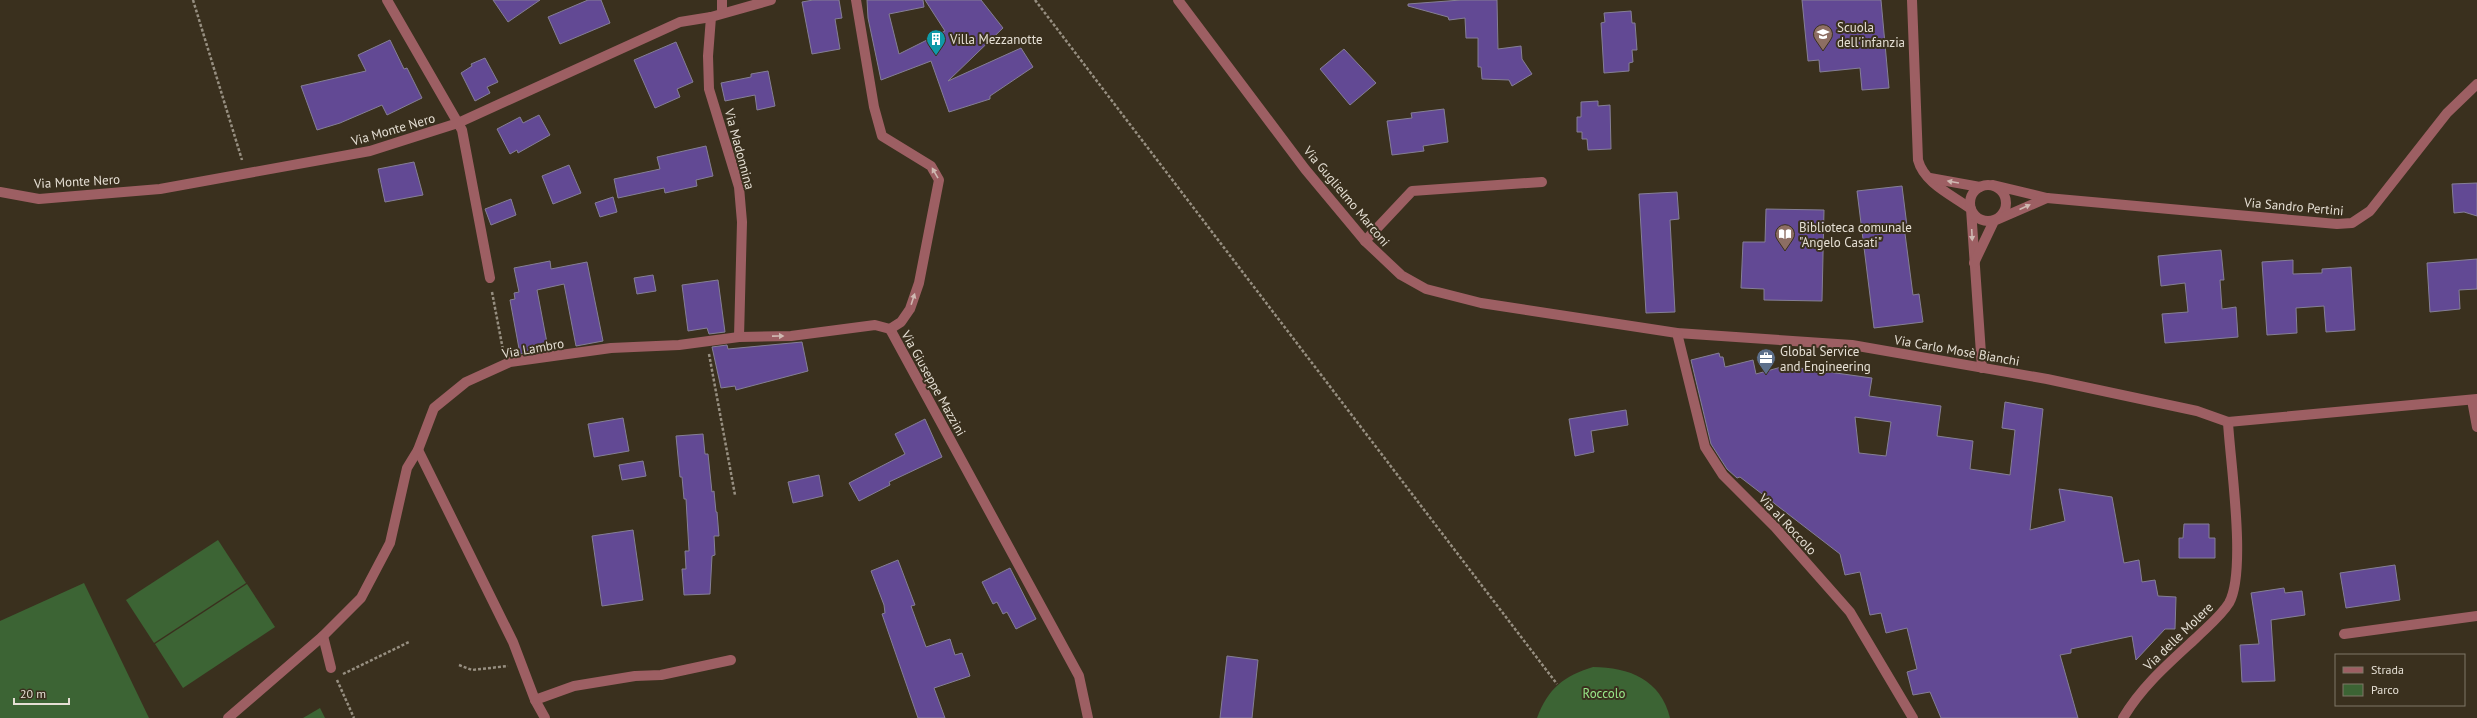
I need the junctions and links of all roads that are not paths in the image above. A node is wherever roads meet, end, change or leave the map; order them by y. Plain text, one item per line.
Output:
1 (387, 0) edge
2 (722, 0) edge
3 (771, 0) edge
4 (856, 0) edge
5 (1178, 0) edge
6 (1912, 0) edge
7 (722, 13) junction
8 (711, 17) junction
9 (2477, 84) edge
10 (458, 123) junction
11 (1926, 177) junction
12 (1542, 182) dead end
13 (1993, 185) junction
14 (1980, 187) junction
15 (0, 192) edge
16 (2047, 198) junction
17 (1971, 209) junction
18 (1994, 220) junction
19 (1365, 241) junction
20 (1973, 263) junction
21 (490, 278) road end
22 (890, 329) junction
23 (1677, 333) junction
24 (739, 338) junction
25 (1982, 368) junction
26 (2474, 400) edge
27 (2228, 422) junction
28 (2477, 427) edge
29 (418, 450) junction
30 (2477, 616) edge
31 (2344, 634) dead end
32 (323, 636) junction
33 (731, 660) dead end
34 (331, 668) dead end
35 (535, 700) junction
36 (228, 718) edge
37 (545, 718) edge
38 (1088, 718) edge
39 (1913, 718) edge
40 (2123, 718) edge

1 - 10 street
2 - 7 street
3 - 7 street, Via Monte Nero
22 -> 4 street, Via Giuseppe Mazzini
5 - 19 street, Via Guglielmo Marconi
6 - 11 street
7 - 8 street, Via Monte Nero
8 - 10 street, Via Monte Nero
8 - 24 street, Via Madonnina
9 - 16 street, Via Sandro Pertini
10 - 15 street, Via Monte Nero
10 - 21 street
14 -> 11 street
11 - 17 street
12 - 19 street
13 - 14 street
13 - 16 street, Via Sandro Pertini
13 - 18 street
14 - 17 street
18 -> 16 street
17 - 18 street
17 -> 20 street
18 - 20 street
19 - 23 street, Via Guglielmo Marconi
20 - 25 street
24 -> 22 street, Via Lambro
22 - 38 street, Via Giuseppe Mazzini
23 - 25 street, Via Carlo Mosè Bianchi
23 - 39 street, Via al Roccolo
24 - 29 street, Via Lambro
25 - 27 street, Via Carlo Mosè Bianchi
26 - 27 street
26 - 28 street
27 - 40 street, Via delle Molere
29 - 32 street, Via Lambro
29 - 35 street
30 - 31 street
32 - 34 street
32 - 36 street, Via Lambro
33 - 35 street
35 - 37 street

